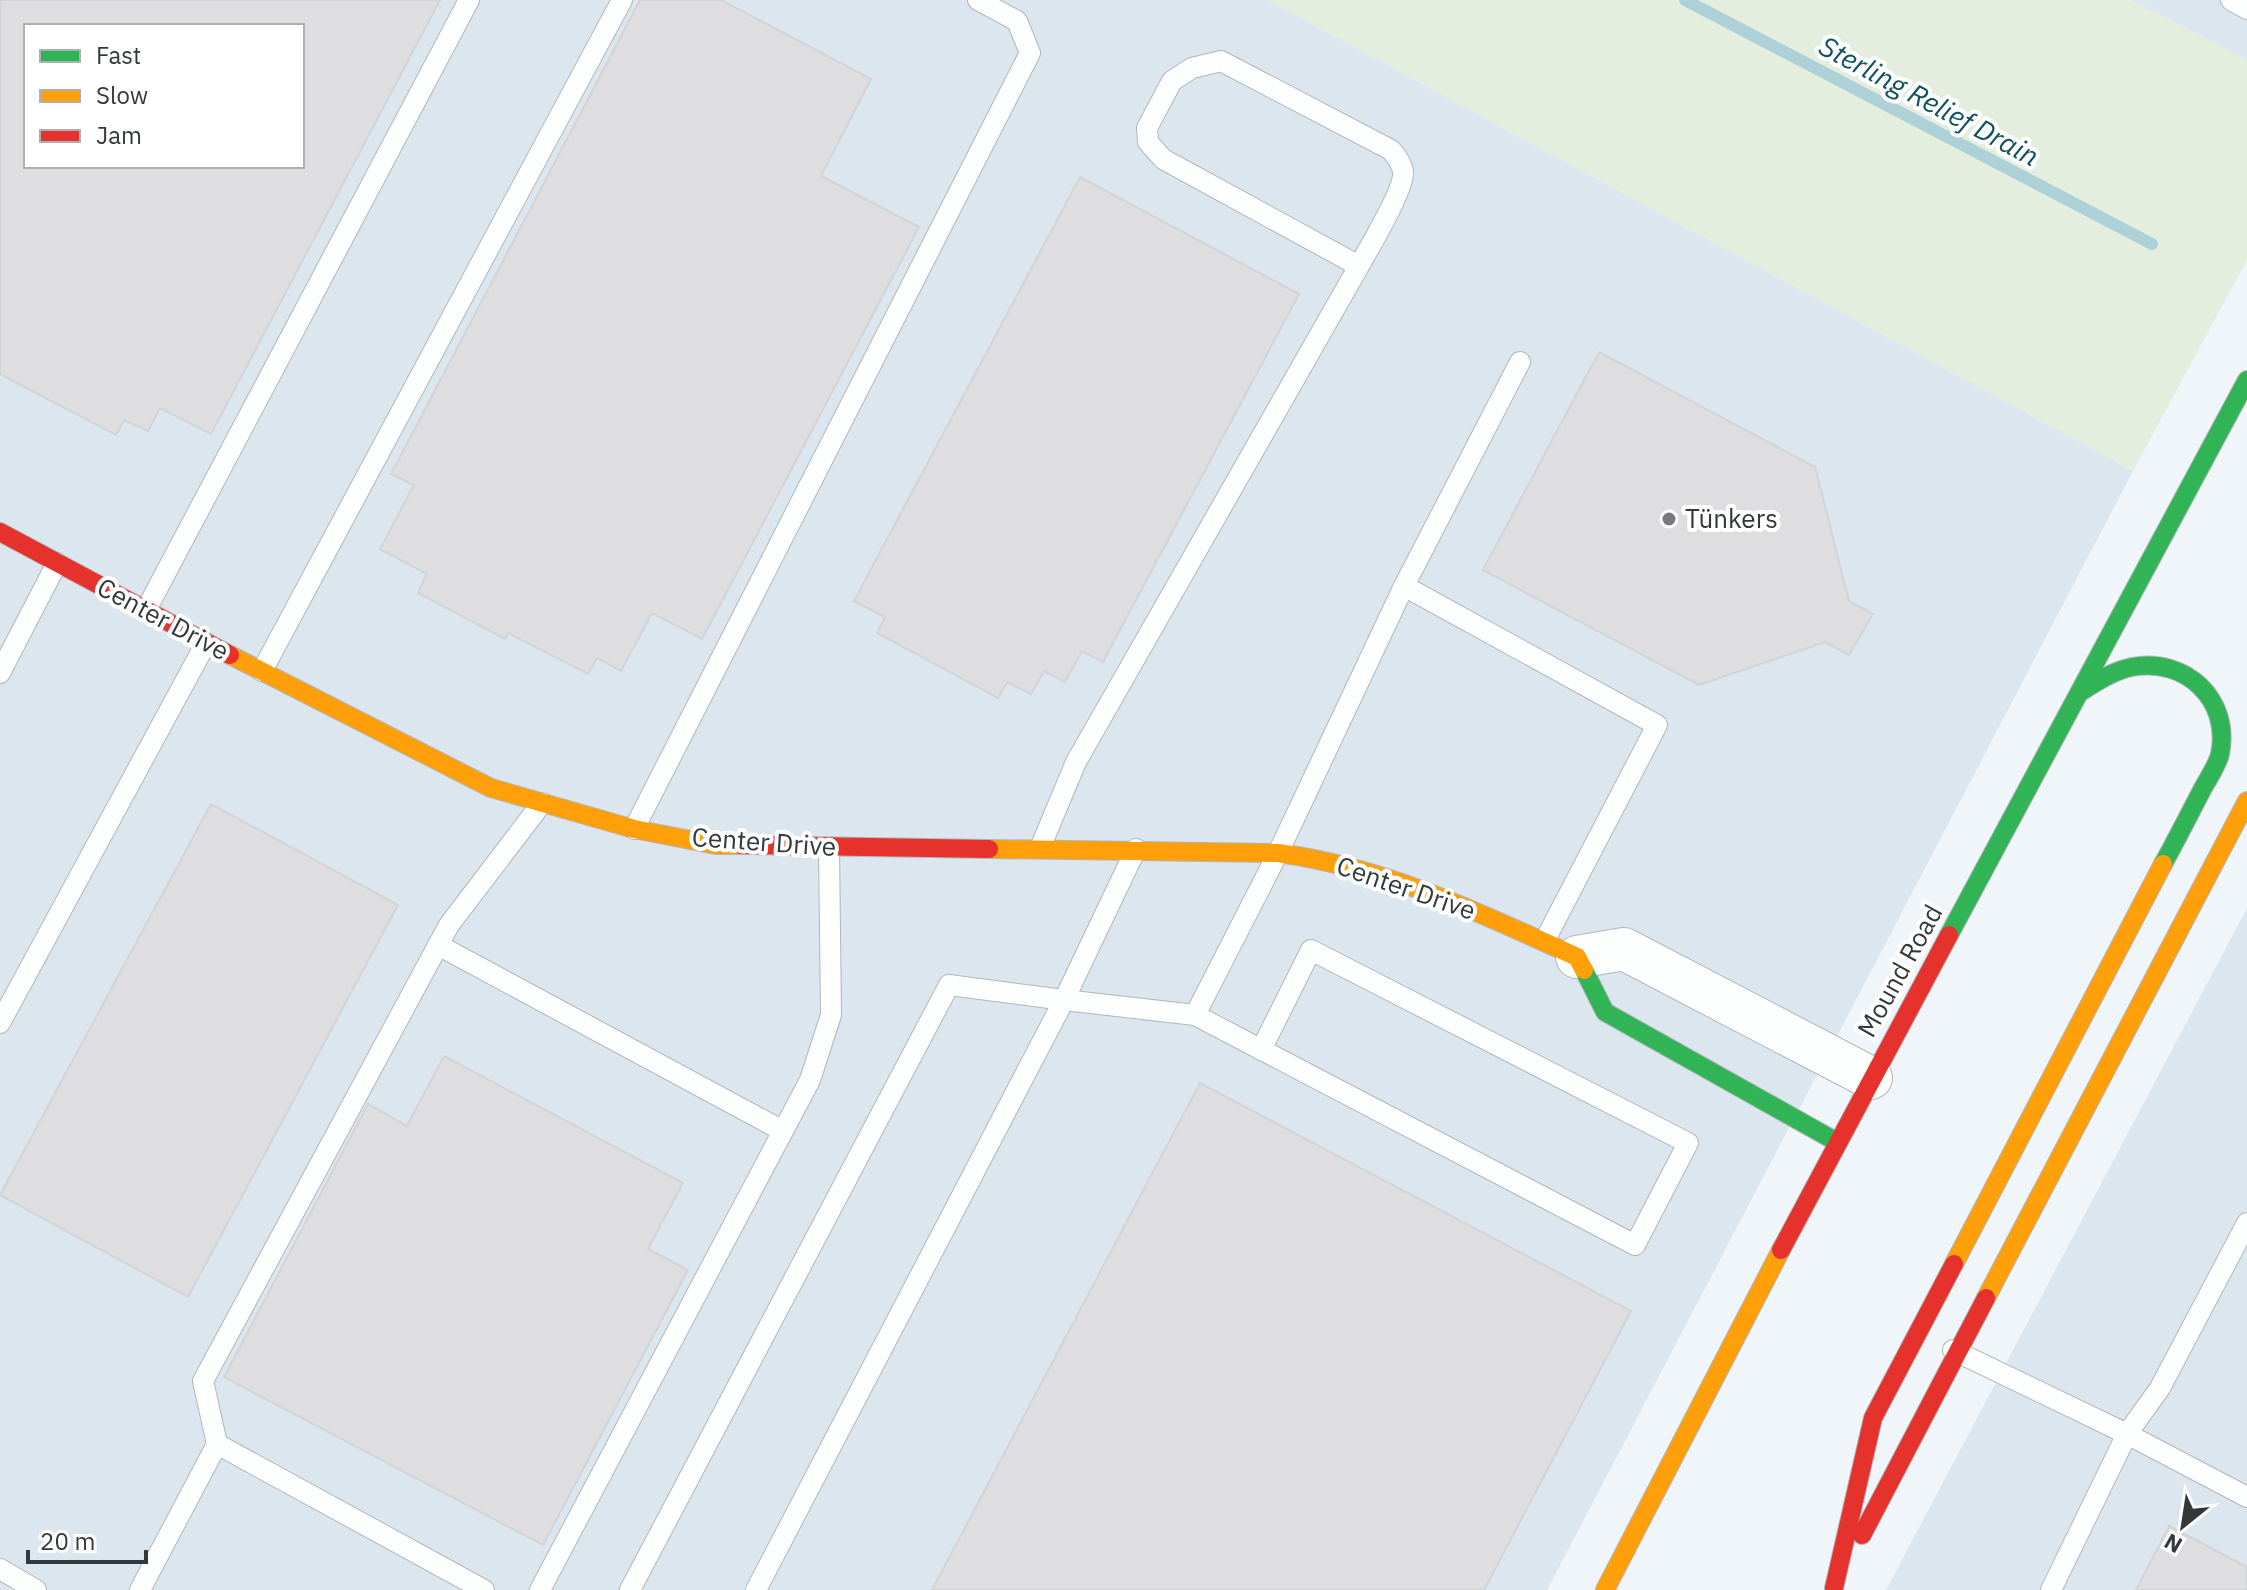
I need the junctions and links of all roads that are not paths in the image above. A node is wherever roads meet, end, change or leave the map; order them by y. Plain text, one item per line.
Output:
1 (469, 0) edge
2 (622, 0) edge
3 (978, 0) edge
4 (2231, 0) edge
5 (2247, 9) edge
6 (1359, 266) junction
7 (1520, 362) dead end
8 (2247, 380) edge
9 (0, 532) edge
10 (57, 563) junction
11 (1404, 586) junction
12 (146, 610) junction
13 (206, 643) junction
14 (262, 671) junction
15 (0, 673) edge
16 (2082, 691) junction
17 (2215, 765) junction
18 (2236, 777) dead end
19 (2247, 801) edge
20 (542, 803) junction
21 (634, 829) junction
22 (829, 848) junction
23 (1040, 848) junction
24 (1136, 849) junction
25 (1278, 853) junction
26 (438, 945) junction
27 (1561, 948) junction
28 (1064, 1000) junction
29 (1195, 1015) junction
30 (0, 1023) edge
31 (1261, 1050) junction
32 (1871, 1078) junction
33 (783, 1131) junction
34 (1837, 1142) junction
35 (2247, 1223) edge
36 (1917, 1333) junction
37 (1958, 1352) junction
38 (2127, 1434) junction
39 (217, 1444) junction
40 (2247, 1497) edge
41 (0, 1569) edge
42 (1834, 1589) edge
43 (36, 1590) edge
44 (140, 1590) edge
45 (484, 1590) edge
46 (540, 1590) edge
47 (630, 1590) edge
48 (756, 1590) edge
49 (1605, 1590) edge
50 (2051, 1590) edge

1 - 12 lane
2 - 14 lane
3 - 21 lane
4 - 5 lane
6 - 6 lane
6 - 23 lane
7 - 11 lane
8 - 16 main road, Mound Road
9 - 10 main road, Center Drive
10 - 12 main road, Center Drive
10 - 15 lane
11 - 25 lane
11 - 27 lane
12 - 13 main road, Center Drive
13 - 14 main road, Center Drive
13 - 30 lane
14 - 20 main road, Center Drive
16 - 17 main road
16 - 32 main road, Mound Road
17 - 18 lane
17 - 36 main road
19 - 37 main road
20 - 21 main road, Center Drive
20 - 26 lane
21 - 22 main road, Center Drive
22 - 23 main road, Center Drive
22 - 33 lane
23 - 24 main road, Center Drive
24 - 25 main road, Center Drive
24 - 28 lane
25 - 27 main road, Center Drive
25 - 29 lane
26 - 33 lane
26 - 39 lane
27 - 32 street
27 - 34 main road
28 - 29 lane
28 - 47 lane
28 - 48 lane
29 - 31 lane
31 - 31 lane
32 - 34 main road, Mound Road
33 - 46 lane
34 - 49 main road, Mound Road
35 - 38 lane
36 - 37 lane
36 - 42 main road
37 - 38 lane
37 - 42 main road
38 - 40 lane
38 - 50 lane
39 - 44 lane
39 - 45 lane
41 - 43 lane

